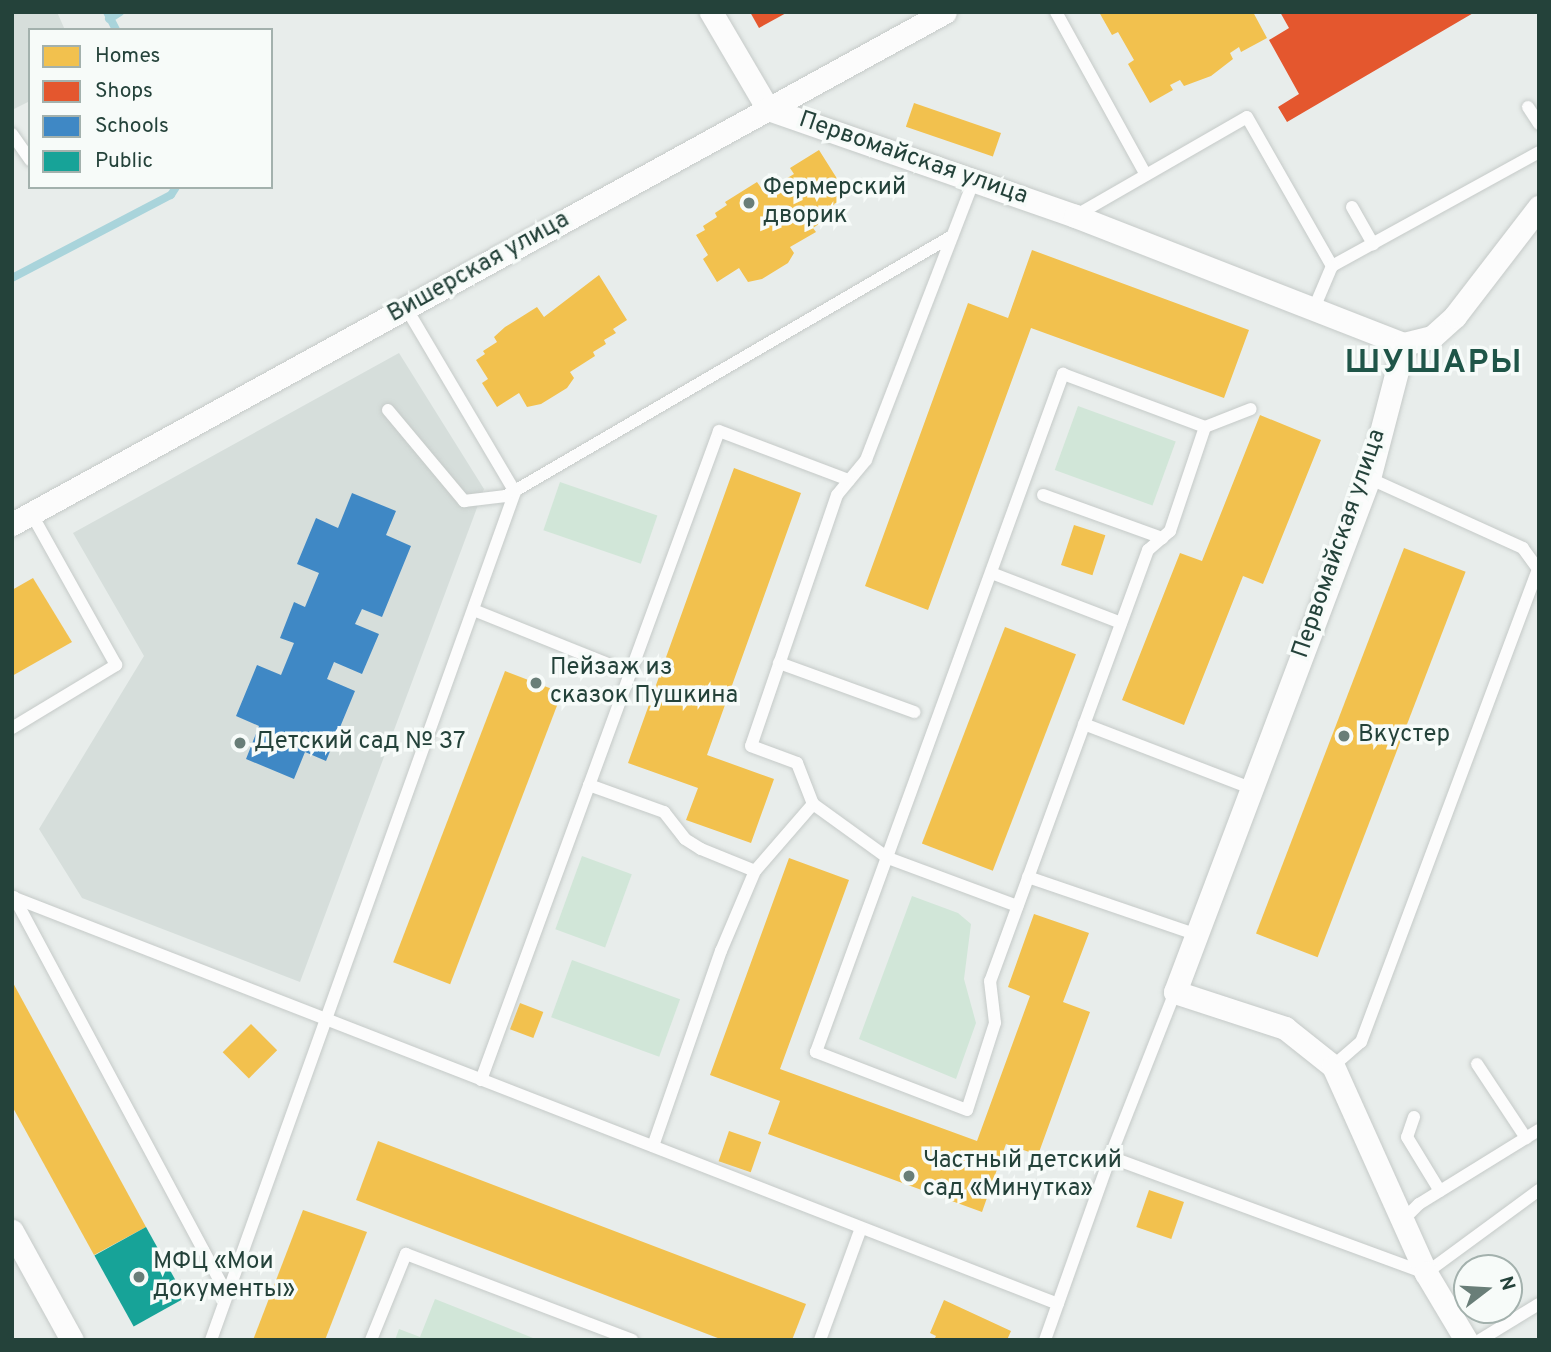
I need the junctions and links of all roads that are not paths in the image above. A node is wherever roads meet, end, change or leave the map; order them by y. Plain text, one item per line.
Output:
1 (711, 12) edge
2 (945, 12) edge
3 (1056, 12) edge
4 (1528, 107) dead end
5 (768, 109) junction
6 (1539, 124) edge
7 (12, 134) edge
8 (1539, 152) edge
9 (28, 157) edge
10 (1146, 175) junction
11 (974, 180) junction
12 (1352, 207) dead end
13 (1539, 207) edge
14 (1075, 216) junction
15 (952, 236) junction
16 (1373, 244) junction
17 (1332, 266) junction
18 (1315, 306) junction
19 (406, 308) junction
20 (1404, 344) junction
21 (1251, 409) dead end
22 (388, 410) dead end
23 (1205, 428) junction
24 (1369, 478) junction
25 (849, 480) junction
26 (515, 492) junction
27 (1043, 495) dead end
28 (22, 518) edge
29 (1162, 538) junction
30 (994, 574) junction
31 (476, 611) junction
32 (1122, 623) junction
33 (779, 663) junction
34 (630, 673) junction
35 (914, 712) dead end
36 (1084, 724) junction
37 (12, 728) edge
38 (589, 785) junction
39 (1251, 788) junction
40 (813, 804) junction
41 (888, 858) junction
42 (755, 872) junction
43 (1028, 877) junction
44 (14, 896) edge
45 (1017, 906) junction
46 (1197, 935) junction
47 (1175, 992) junction
48 (326, 1019) junction
49 (1477, 1064) dead end
50 (1333, 1066) junction
51 (481, 1080) junction
52 (1414, 1117) dead end
53 (1539, 1130) edge
54 (1526, 1138) junction
55 (653, 1146) junction
56 (1110, 1157) junction
57 (1539, 1190) edge
58 (1440, 1191) junction
59 (1405, 1219) junction
60 (861, 1228) junction
61 (12, 1231) edge
62 (1426, 1273) junction
63 (228, 1294) junction
64 (1058, 1304) junction
65 (1539, 1304) edge
66 (72, 1340) edge
67 (211, 1340) edge
68 (371, 1340) edge
69 (632, 1340) edge
70 (820, 1340) edge
71 (1045, 1340) edge
72 (1466, 1340) edge
73 (1480, 1340) edge

1 - 5 street, Первомайская улица
2 - 5 street, Вишерская улица
3 - 10 lane
4 - 6 lane
5 - 11 street, Первомайская улица
5 - 19 street, Вишерская улица
7 - 9 lane
8 - 16 lane
10 - 14 lane
10 - 17 lane
11 - 14 street, Первомайская улица
11 - 15 lane
12 - 16 lane
13 - 20 street
14 - 18 street, Первомайская улица
15 - 25 lane
15 - 26 lane
16 - 17 lane
17 - 18 lane
18 - 20 street, Первомайская улица
19 - 26 lane
19 - 28 street, Вишерская улица
20 - 24 street, Первомайская улица
21 - 23 lane
22 - 26 lane
23 - 29 lane
23 - 30 lane
24 - 39 street, Первомайская улица
24 - 50 lane
25 - 33 lane
25 - 34 lane
26 - 31 lane
27 - 29 lane
28 - 37 lane
29 - 32 lane
30 - 32 lane
30 - 41 lane
31 - 34 lane
31 - 48 lane
32 - 36 lane
33 - 35 lane
33 - 40 lane
34 - 38 lane
36 - 39 lane
36 - 43 lane
38 - 42 lane
38 - 51 lane
39 - 46 street, Первомайская улица
40 - 41 lane
40 - 42 lane
41 - 45 lane
41 - 45 lane
42 - 55 lane
43 - 45 lane
43 - 46 lane
44 - 48 lane
44 - 63 lane
46 - 47 street, Первомайская улица
47 - 50 street
47 - 56 lane
48 - 51 lane
48 - 63 lane
49 - 54 lane
50 - 59 street
51 - 55 lane
52 - 58 lane
53 - 54 lane
54 - 58 lane
55 - 60 lane
56 - 62 lane
56 - 64 lane
57 - 62 lane
58 - 59 lane
59 - 62 street
60 - 64 lane
60 - 70 lane
61 - 66 street
62 - 72 street
63 - 67 lane
64 - 71 lane
65 - 73 lane
68 - 69 lane

